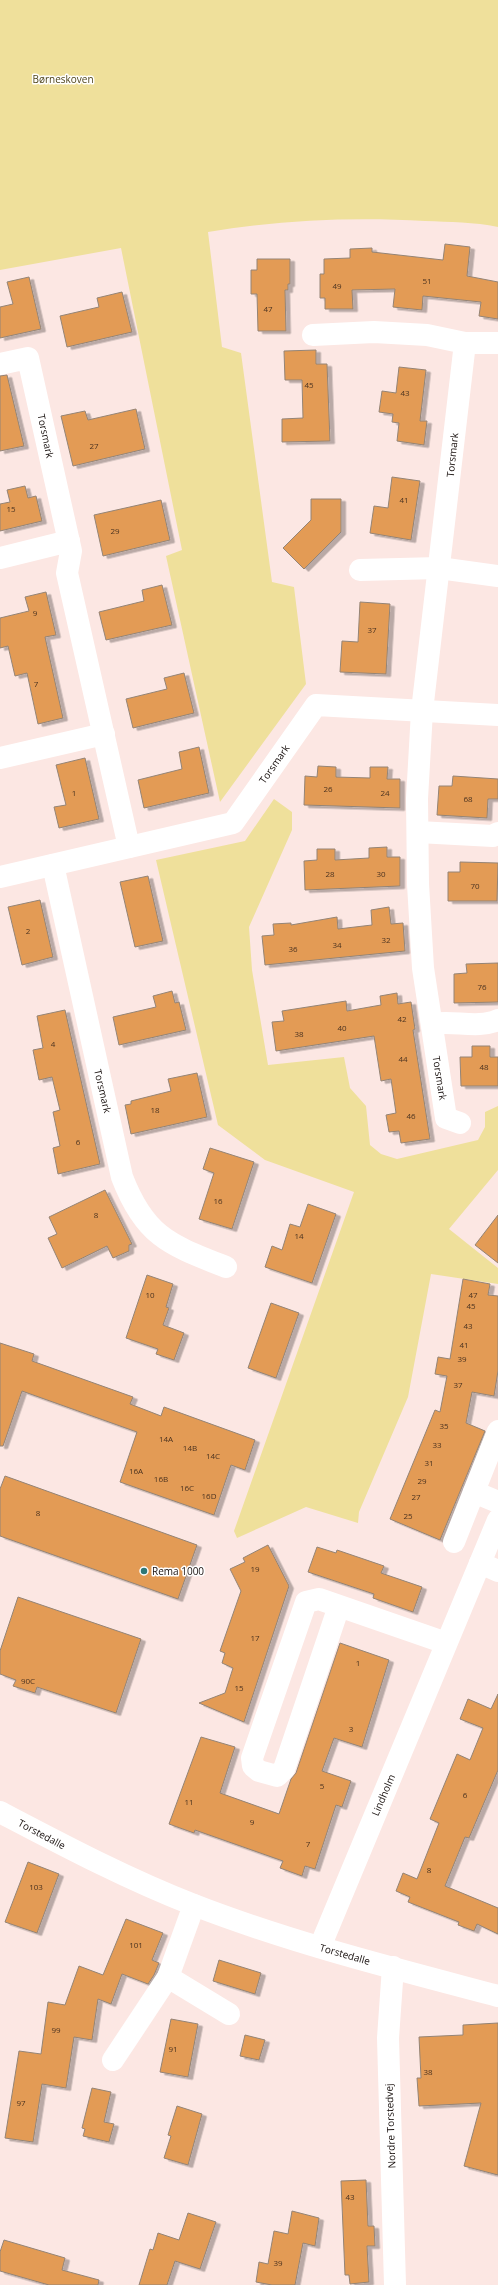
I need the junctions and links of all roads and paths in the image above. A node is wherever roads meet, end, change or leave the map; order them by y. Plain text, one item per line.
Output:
1 (314, 335) dead end
2 (465, 343) junction
3 (498, 343) edge
4 (0, 364) edge
5 (69, 541) junction
6 (0, 558) edge
7 (439, 568) junction
8 (360, 570) dead end
9 (498, 576) edge
10 (422, 711) junction
11 (498, 715) edge
12 (104, 734) junction
13 (0, 758) edge
14 (418, 832) junction
15 (498, 833) edge
16 (129, 847) junction
17 (53, 865) junction
18 (0, 877) edge
19 (498, 1020) edge
20 (432, 1024) junction
21 (460, 1123) dead end
22 (226, 1267) dead end
23 (498, 1431) edge
24 (474, 1492) junction
25 (498, 1502) edge
26 (498, 1520) edge
27 (454, 1542) dead end
28 (489, 1567) edge
29 (339, 1606) junction
30 (446, 1643) junction
31 (283, 1666) junction
32 (315, 1677) junction
33 (0, 1812) edge
34 (194, 1905) junction
35 (320, 1947) junction
36 (393, 1967) junction
37 (168, 1977) junction
38 (498, 1996) edge
39 (229, 2014) dead end
40 (113, 2060) dead end
41 (395, 2285) edge

1 - 2 street
2 - 3 street
2 - 7 street, Torsmark
4 - 5 street, Torsmark
5 - 6 street
5 - 12 street, Torsmark
7 - 8 street
7 - 9 street
7 - 10 street, Torsmark
10 - 11 street, Torsmark
10 - 14 street, Torsmark
10 - 16 street, Torsmark
12 - 13 street
12 - 16 street, Torsmark
14 - 15 street
14 - 20 street, Torsmark
16 - 17 street, Torsmark
17 - 18 street, Torsmark
17 - 22 street, Torsmark
19 - 20 street
20 - 21 street, Torsmark
23 - 24 street
24 - 25 street
24 - 27 street
26 - 28 street, Lindholm
28 - 30 street, Lindholm
29 - 30 street
29 - 31 street
29 - 32 street
30 - 35 street, Lindholm
31 - 32 street
31 - 32 street
33 - 34 street, Torstedalle
34 - 35 street, Torstedalle
34 - 37 street
35 - 36 street, Torstedalle
36 - 38 street, Torstedalle
36 - 41 street, Nordre Torstedvej
37 - 39 street
37 - 40 street

